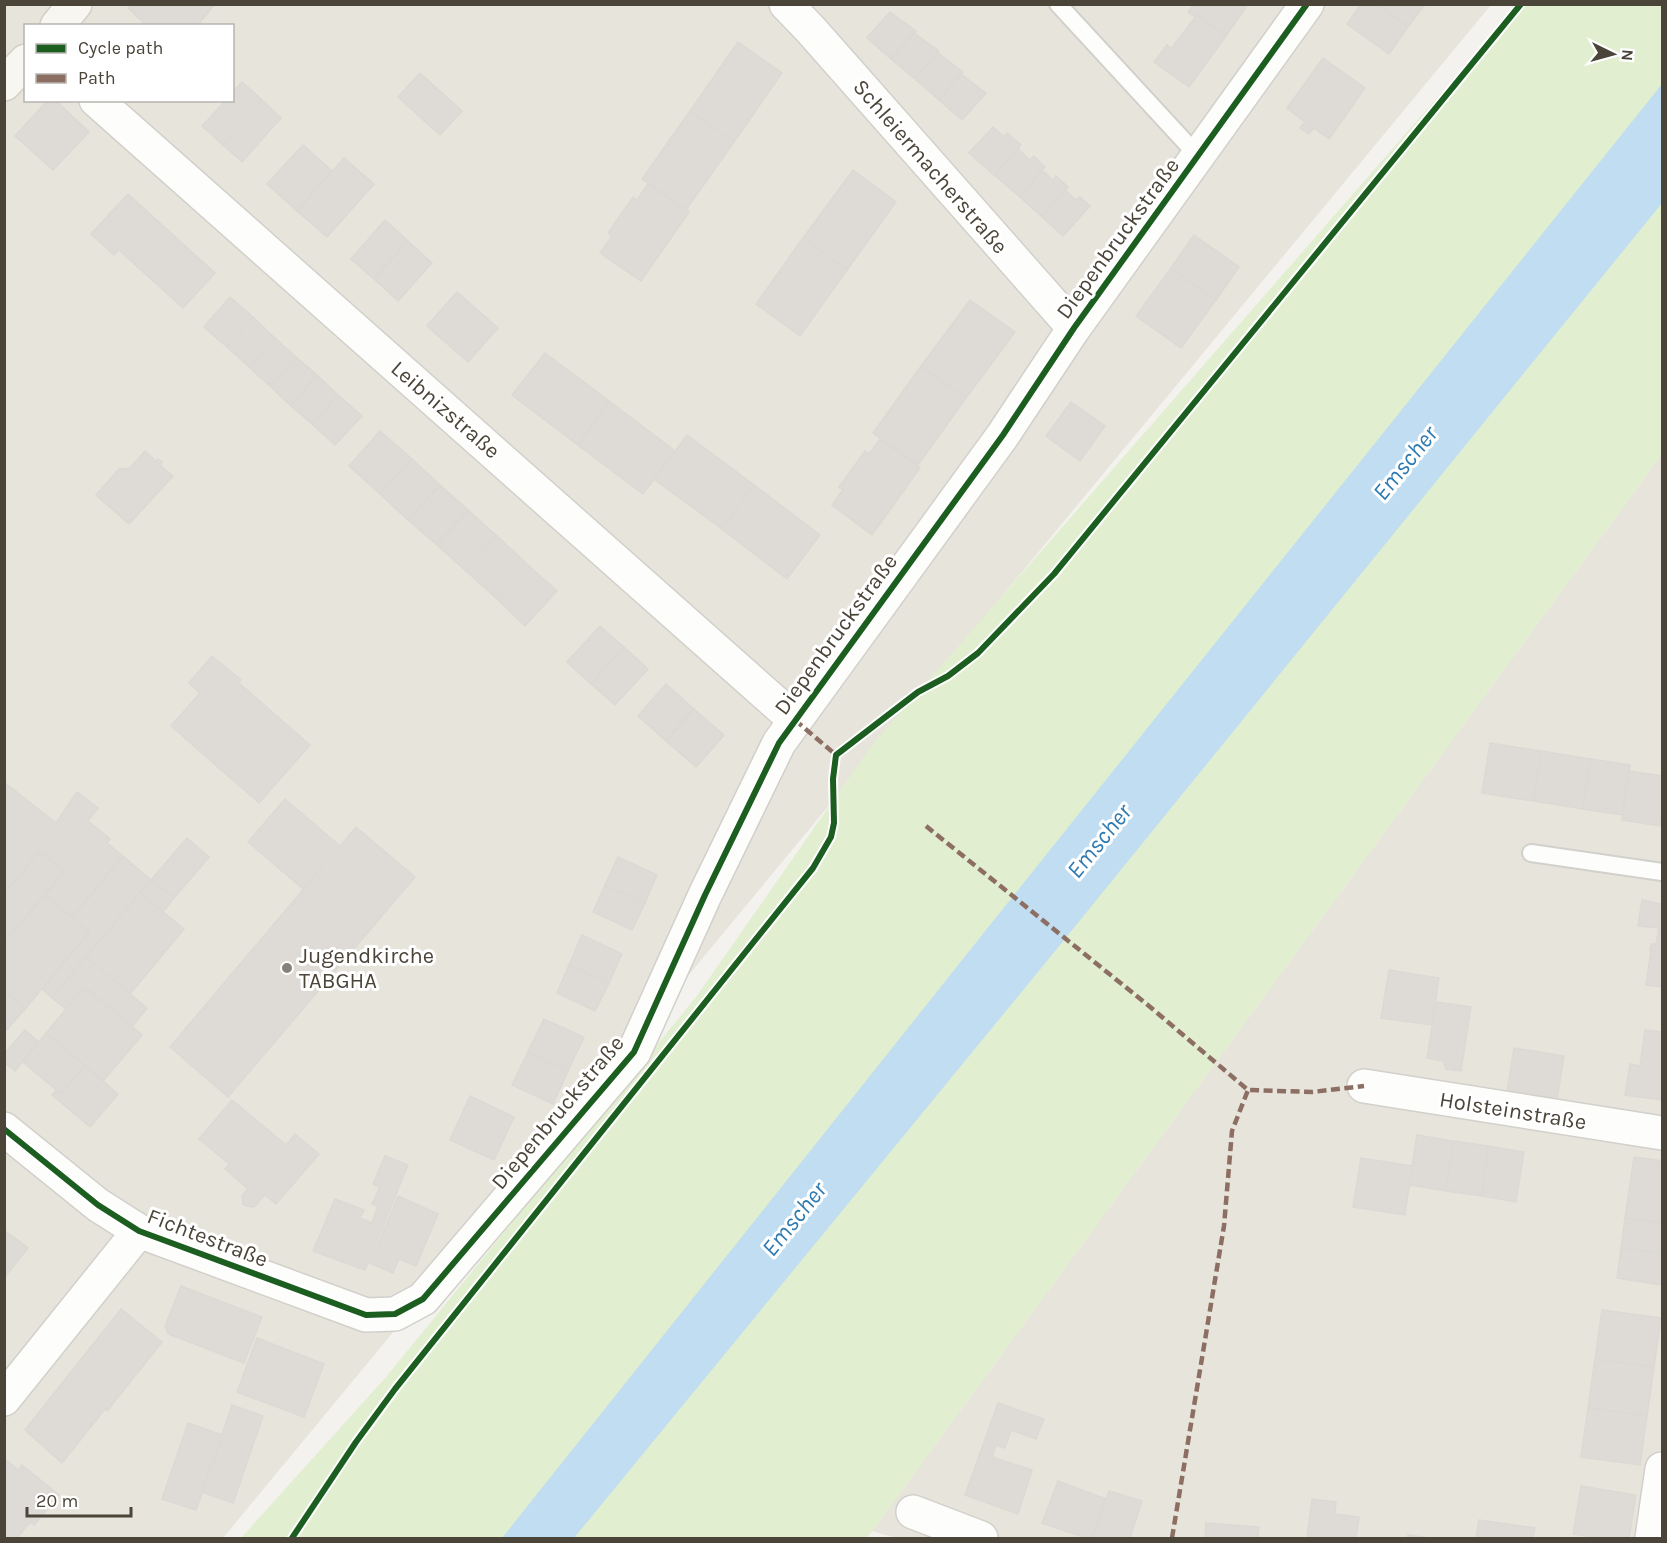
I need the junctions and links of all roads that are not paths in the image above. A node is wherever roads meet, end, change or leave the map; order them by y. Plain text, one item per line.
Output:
1 (75, 4) edge
2 (786, 4) edge
3 (1307, 4) edge
4 (1068, 8) edge
5 (59, 24) edge
6 (24, 63) edge
7 (4, 84) edge
8 (98, 102) edge
9 (1198, 156) junction
10 (1074, 328) junction
11 (795, 720) junction
12 (1531, 853) dead end
13 (1662, 872) edge
14 (1364, 1086) dead end
15 (4, 1129) edge
16 (1662, 1134) edge
17 (139, 1232) junction
18 (423, 1299) joint
19 (4, 1399) edge
20 (1662, 1469) edge
21 (913, 1512) dead end
22 (981, 1539) edge
23 (1652, 1539) edge

1 - 5 main road
2 - 10 street, Schleiermacherstraße
3 - 9 street, Diepenbruckstraße
4 - 9 lane
6 - 7 main road
8 - 11 street, Leibnizstraße
9 - 10 street, Diepenbruckstraße
10 - 11 street, Diepenbruckstraße
11 - 18 street, Diepenbruckstraße
12 - 13 lane
14 - 16 street, Holsteinstraße
15 - 17 street, Fichtestraße
17 - 18 street, Fichtestraße
17 - 19 street, Fichtestraße
20 - 23 street
21 - 22 street

